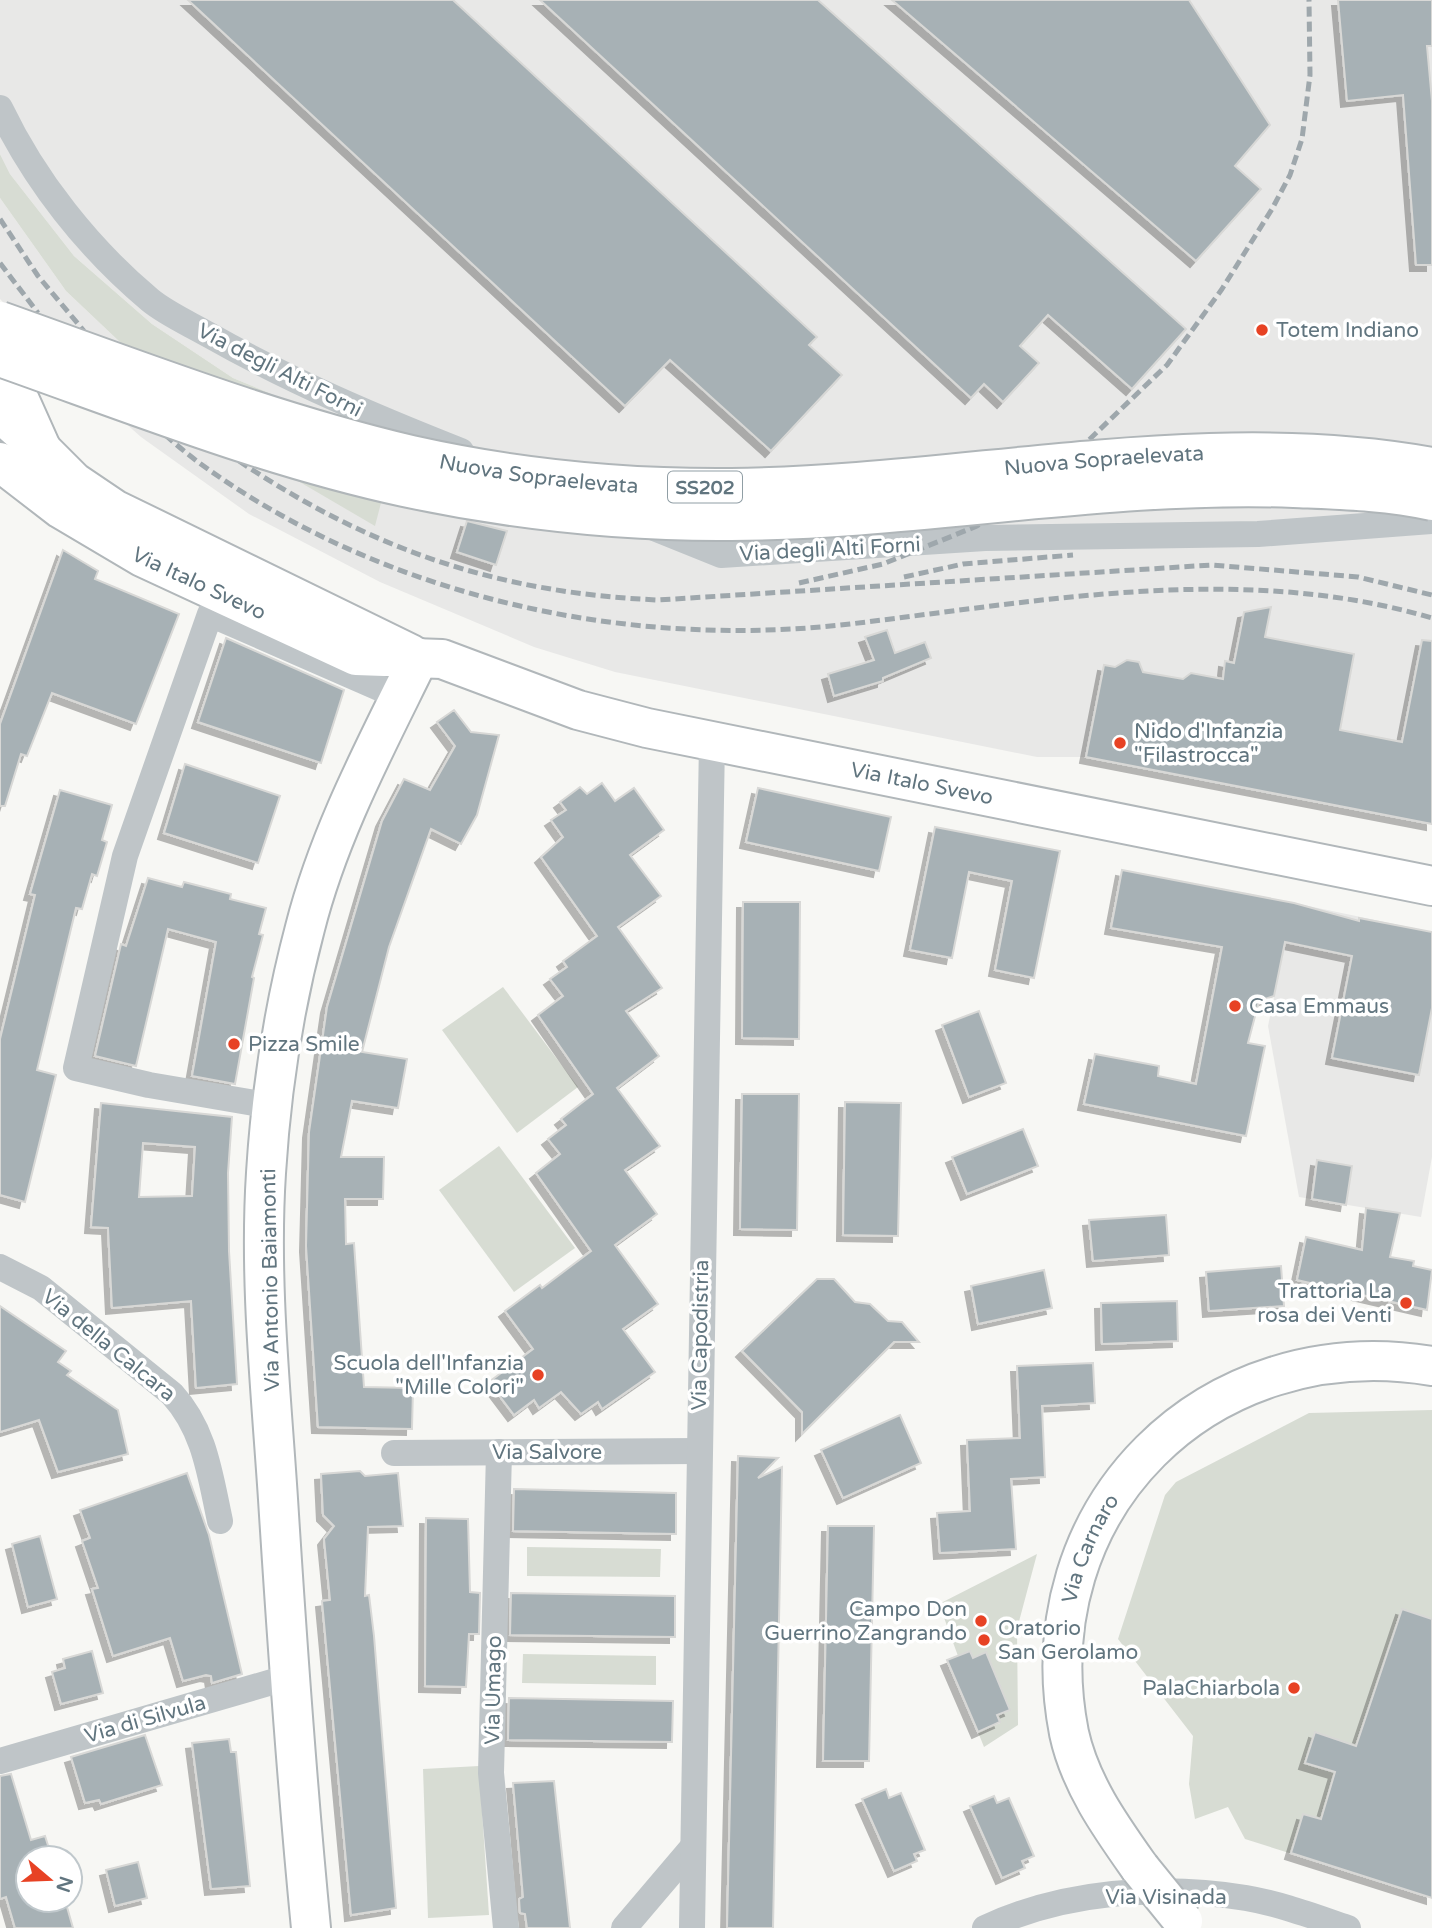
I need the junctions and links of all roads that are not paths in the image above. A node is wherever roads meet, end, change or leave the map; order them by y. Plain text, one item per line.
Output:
1 (0, 108) edge
2 (0, 321) edge
3 (4, 378) edge
4 (0, 462) edge
5 (1432, 467) edge
6 (1432, 501) edge
7 (1432, 521) edge
8 (419, 658) junction
9 (400, 697) junction
10 (712, 741) junction
11 (1432, 886) edge
12 (272, 1106) junction
13 (0, 1267) edge
14 (1432, 1366) edge
15 (699, 1451) junction
16 (499, 1452) junction
17 (394, 1453) dead end
18 (220, 1521) dead end
19 (289, 1677) junction
20 (0, 1760) edge
21 (692, 1848) junction
22 (1186, 1924) edge
23 (311, 1928) edge
24 (506, 1928) edge
25 (624, 1928) edge
26 (692, 1928) edge
27 (985, 1928) edge
28 (1348, 1928) edge

1 - 7 street, Via degli Alti Forni
2 - 5 main road, Nuova Sopraelevata / SS202, bridge
3 - 6 main road, Nuova Sopraelevata / SS202, bridge
3 - 8 main road, Via Italo Svevo
4 - 8 main road, Via Italo Svevo
8 - 9 main road, Via Antonio Baiamonti
8 - 10 main road, Via Italo Svevo
9 - 12 main road, Via Antonio Baiamonti
9 - 12 street
10 - 11 main road, Via Italo Svevo
10 - 15 street, Via Capodistria
12 - 19 main road, Via Antonio Baiamonti
13 - 18 street, Via della Calcara
14 - 22 main road, Via Carnaro, bridge
15 - 16 street, Via Salvore
15 - 21 street, Via Capodistria
16 - 17 street, Via Salvore
16 - 24 street, Via Umago
19 - 20 street, Via di Silvula
19 - 23 main road, Via Antonio Baiamonti
21 - 25 street
21 - 26 street, Via Capodistria
27 - 28 street, Via Visinada

